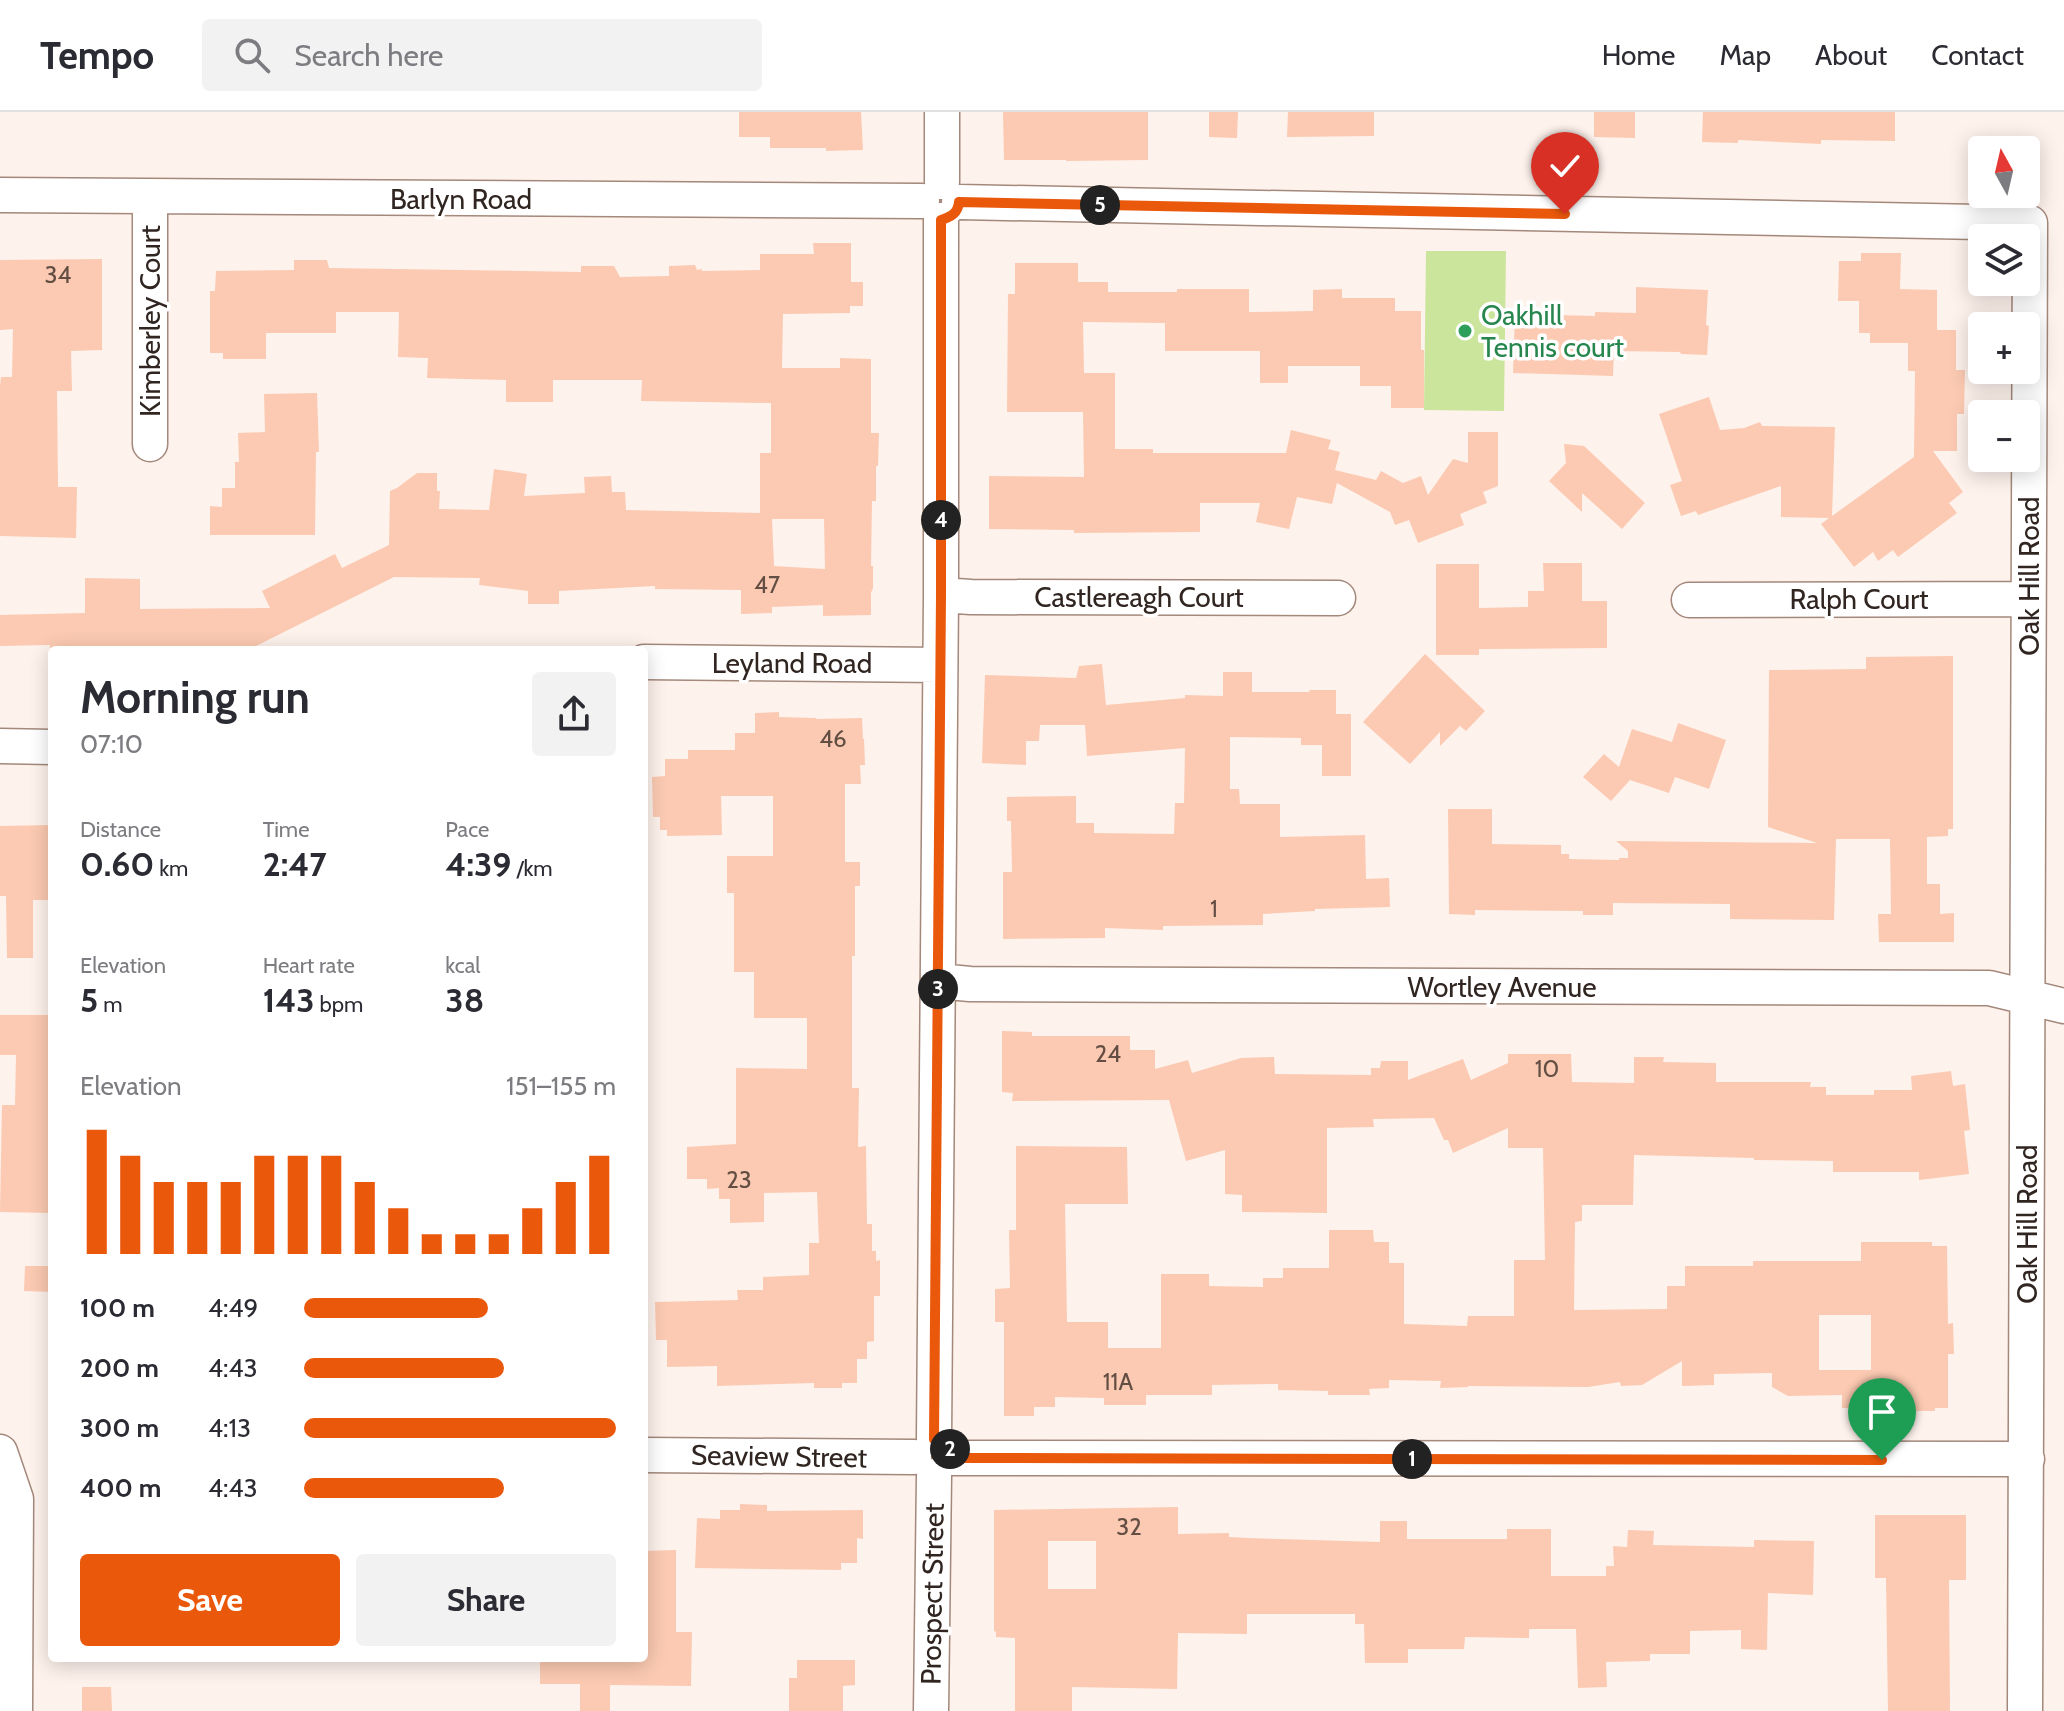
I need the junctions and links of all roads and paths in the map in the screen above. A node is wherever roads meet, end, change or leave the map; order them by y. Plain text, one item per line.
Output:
1 (942, 112) edge
2 (0, 195) edge
3 (150, 197) junction
4 (941, 201) junction
5 (150, 444) dead end
6 (941, 595) junction
7 (1338, 598) dead end
8 (2028, 599) junction
9 (1689, 600) dead end
10 (648, 662) edge
11 (940, 665) junction
12 (0, 746) edge
13 (48, 747) edge
14 (938, 981) junction
15 (2027, 996) junction
16 (2064, 1006) edge
17 (0, 1452) edge
18 (648, 1455) edge
19 (934, 1457) junction
20 (2027, 1459) junction
21 (15, 1711) edge
22 (931, 1711) edge
23 (2025, 1711) edge

1 - 4 street, Prospect Street
2 - 3 street, Barlyn Road
3 - 4 street, Barlyn Road
3 - 5 street, Kimberley Court
4 - 6 street, Prospect Street
4 - 8 street, Oak Hill Road
6 - 7 street, Castlereagh Court
6 - 11 street, Prospect Street
8 - 9 street, Ralph Court
8 - 15 street, Oak Hill Road
10 - 11 street, Leyland Road
11 - 14 street, Prospect Street
12 - 13 street
14 - 15 street, Wortley Avenue
14 - 19 street, Prospect Street
15 - 16 street, Wortley Avenue
15 - 20 street, Oak Hill Road
17 - 21 street
18 - 19 street, Seaview Street
19 - 20 street, Seaview Street
19 - 22 street, Prospect Street
20 - 23 street, Oak Hill Road

